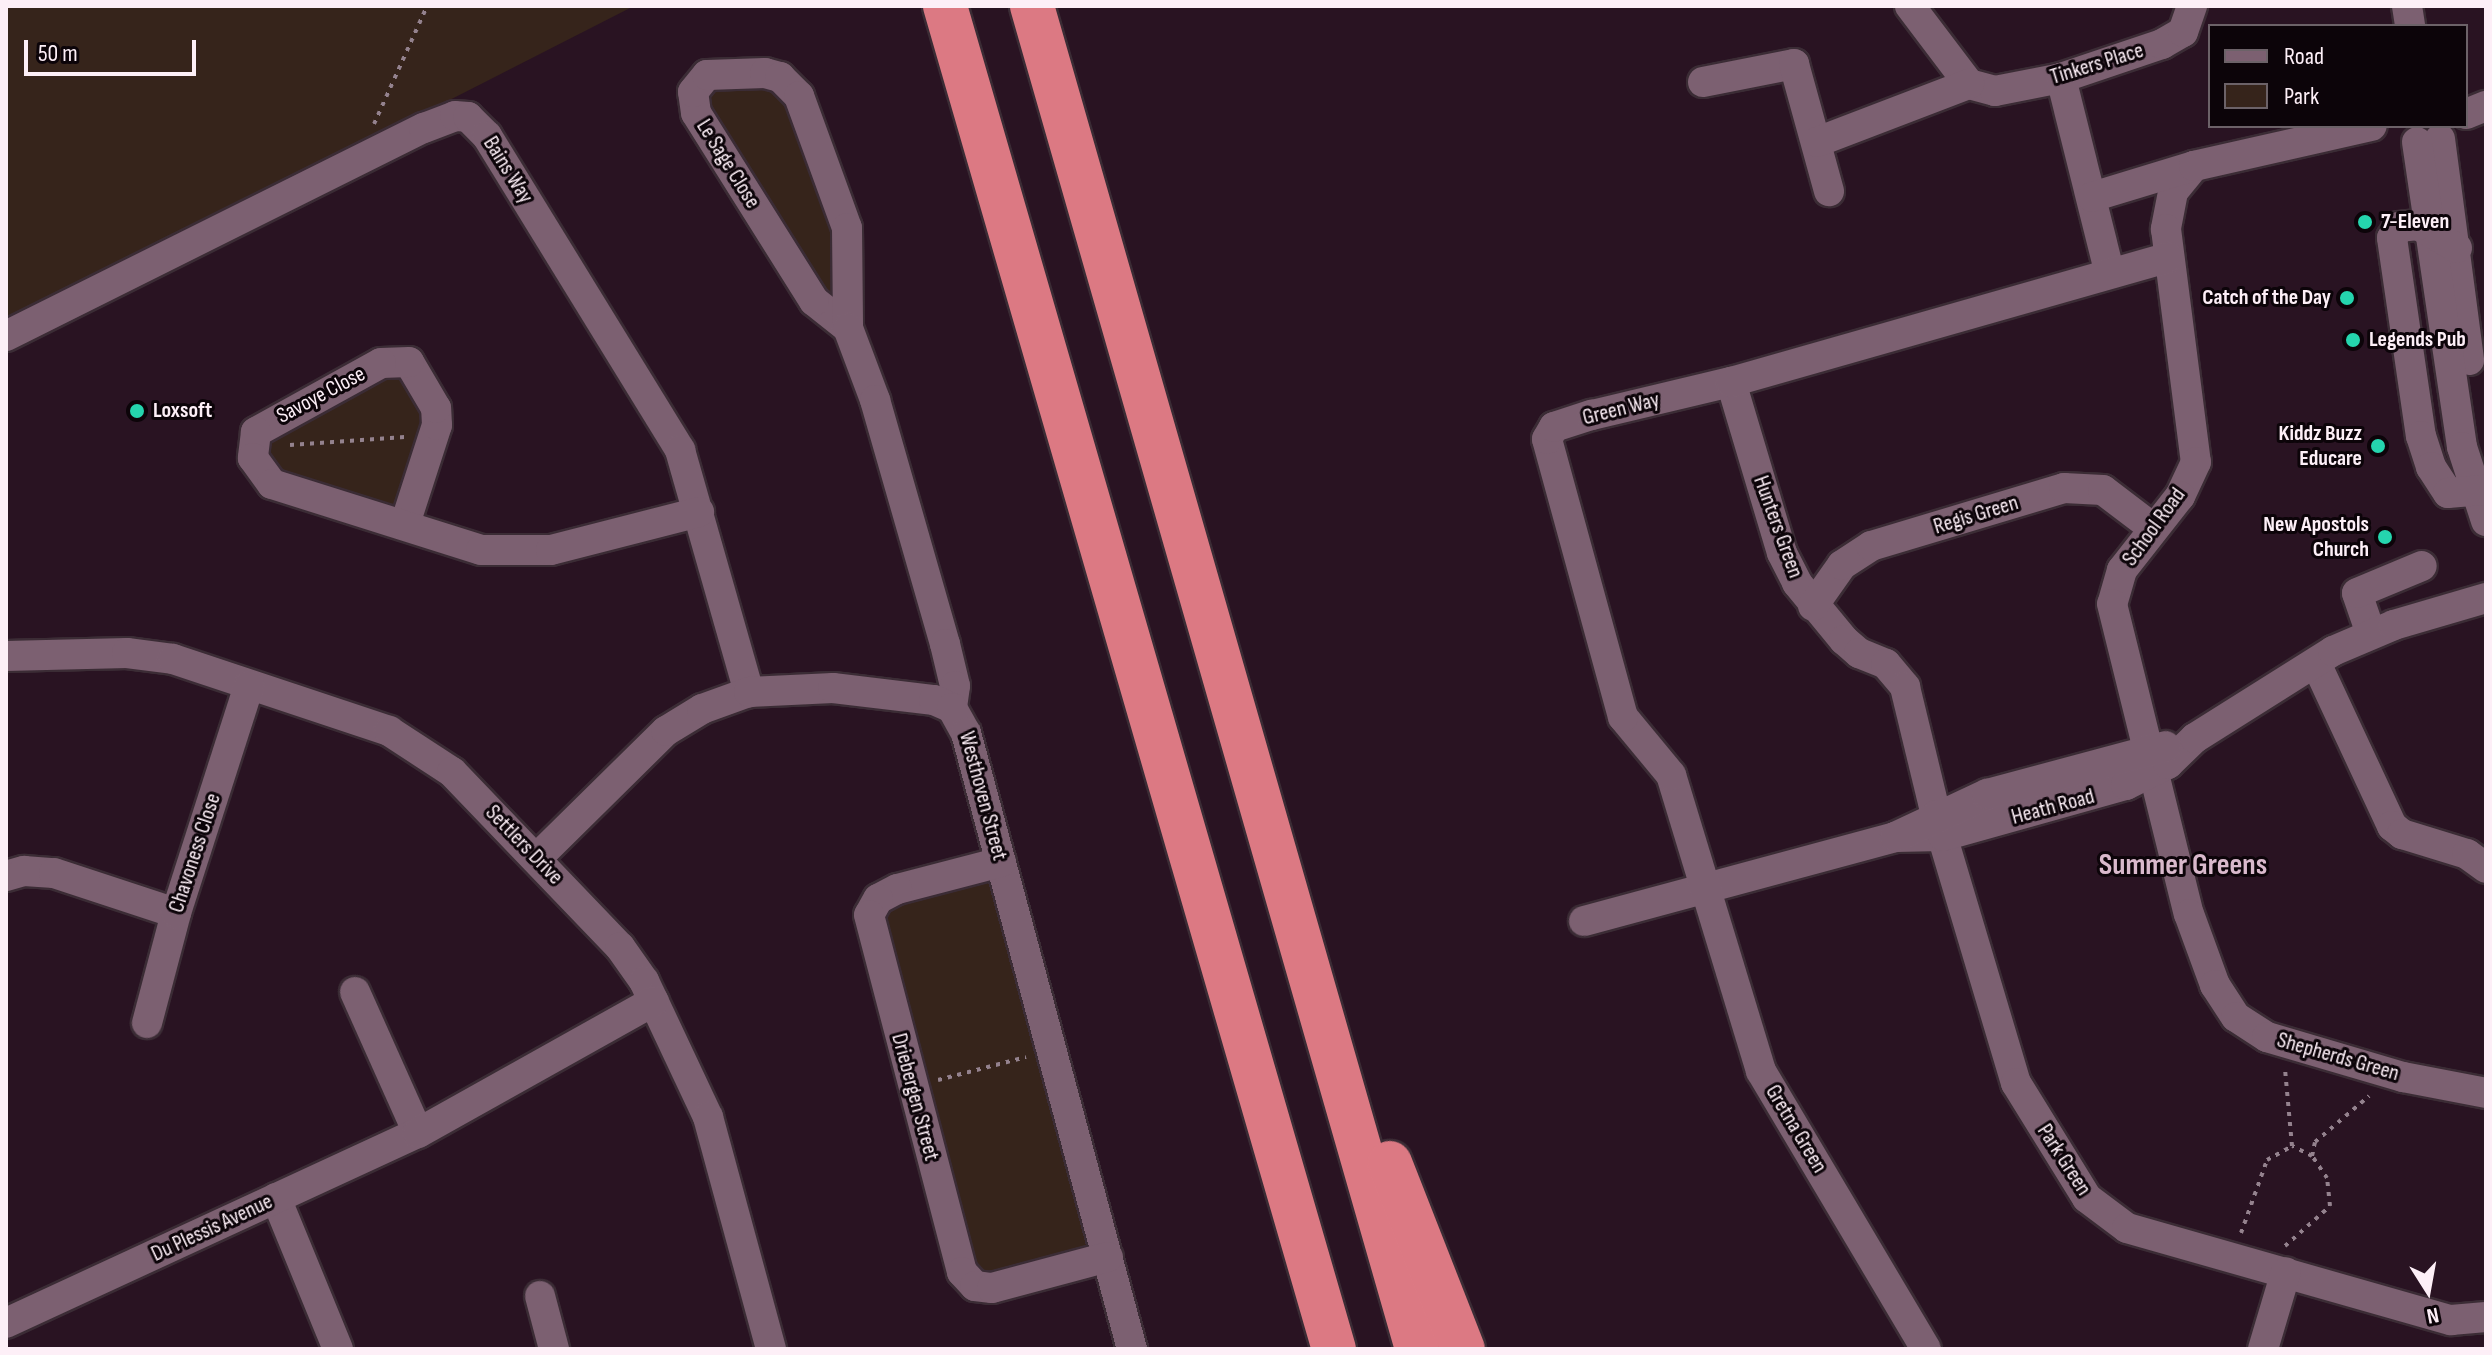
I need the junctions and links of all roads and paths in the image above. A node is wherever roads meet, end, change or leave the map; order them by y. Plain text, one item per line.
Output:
1 (427, 6) edge
2 (923, 6) edge
3 (945, 6) edge
4 (1032, 6) edge
5 (1060, 6) edge
6 (1910, 6) edge
7 (2192, 6) edge
8 (961, 68) junction
9 (2061, 78) junction
10 (1703, 82) dead end
11 (1975, 87) junction
12 (2360, 130) edge
13 (2430, 132) edge
14 (1817, 142) junction
15 (363, 158) junction
16 (2194, 166) junction
17 (1829, 191) dead end
18 (2092, 197) junction
19 (2444, 240) junction
20 (1103, 247) junction
21 (2169, 257) junction
22 (2109, 271) junction
23 (2466, 312) edge
24 (848, 328) junction
25 (6, 336) edge
26 (1731, 382) junction
27 (435, 435) junction
28 (252, 447) junction
29 (2482, 482) edge
30 (699, 512) junction
31 (2486, 521) edge
32 (405, 524) junction
33 (2153, 528) junction
34 (2422, 566) dead end
35 (2486, 581) edge
36 (2486, 598) edge
37 (1813, 606) junction
38 (2438, 610) junction
39 (2371, 634) junction
40 (6, 656) edge
41 (2316, 663) junction
42 (249, 685) junction
43 (749, 692) junction
44 (952, 708) junction
45 (2150, 762) junction
46 (1940, 826) junction
47 (537, 858) junction
48 (1001, 862) junction
49 (2486, 868) edge
50 (6, 876) edge
51 (1704, 892) junction
52 (176, 913) junction
53 (1293, 915) junction
54 (1584, 921) dead end
55 (355, 992) dead end
56 (654, 1001) junction
57 (147, 1023) dead end
58 (2288, 1044) junction
59 (1052, 1050) junction
60 (2388, 1072) junction
61 (912, 1087) junction
62 (2486, 1093) edge
63 (418, 1133) junction
64 (2292, 1146) junction
65 (2312, 1156) junction
66 (276, 1198) junction
67 (1108, 1257) junction
68 (2233, 1258) junction
69 (2274, 1269) junction
70 (540, 1296) dead end
71 (2486, 1317) edge
72 (6, 1323) edge
73 (338, 1349) edge
74 (554, 1349) edge
75 (771, 1349) edge
76 (1132, 1349) edge
77 (1334, 1349) edge
78 (1417, 1349) edge
79 (1463, 1349) edge
80 (1926, 1349) edge
81 (2263, 1349) edge

1 - 15 path
2 - 8 highway
3 - 8 highway
4 - 20 highway
5 - 20 highway
6 - 11 street
7 - 9 street, Tinkers Place
8 - 77 highway
9 - 11 street, Tinkers Place
9 - 18 street
10 - 14 street
11 - 14 street, Tinkers Place
12 - 13 street
12 - 16 street
13 - 19 street
14 - 17 street
15 - 25 street, Bains Way
15 - 30 street, Bains Way
16 - 18 street
16 - 21 street, School Road
18 - 22 street
19 - 23 street
19 - 29 street
20 - 53 highway
21 - 22 street, Green Way
21 - 33 street, School Road
22 - 26 street, Green Way
23 - 29 street
24 - 24 street, Le Sage Close
24 - 44 street, Le Sage Close
26 - 37 street, Hunters Green
26 - 51 street, Green Way
27 - 28 path
27 - 28 street, Savoye Close
27 - 32 street, Savoye Close
28 - 32 street
29 - 31 street
30 - 32 street
30 - 43 street, Bains Way
33 - 37 street, Regis Green
33 - 45 street, School Road
34 - 39 street
35 - 38 street, Heath Road
36 - 38 street, Heath Road
37 - 46 street, Hunters Green
38 - 39 street, Heath Road
39 - 41 street, Heath Road
40 - 42 street, Settlers Drive
41 - 45 street, Heath Road
41 - 49 street
42 - 47 street, Settlers Drive
42 - 52 street, Chavoness Close
43 - 44 street, Westhoven Street
43 - 47 street, Westhoven Street
44 - 48 street, Westhoven Street
45 - 46 street, Heath Road
45 - 58 street, Shepherds Green
46 - 51 street, Heath Road
46 - 68 street, Park Green
47 - 56 street, Settlers Drive
48 - 59 street, Westhoven Street
48 - 61 street, Driebergen Street
50 - 52 street
51 - 54 street, Heath Road
51 - 80 street, Gretna Green
52 - 57 street, Chavoness Close
53 - 78 highway
53 - 79 highway
55 - 63 street
56 - 63 street, Du Plessis Avenue
56 - 75 street, Settlers Drive
58 - 60 street, Shepherds Green
58 - 64 path
59 - 61 path
59 - 67 street, Westhoven Street
60 - 62 street, Shepherds Green
60 - 65 path
61 - 67 street, Driebergen Street
63 - 66 street, Du Plessis Avenue
64 - 65 path
64 - 68 path
65 - 69 path
66 - 72 street, Du Plessis Avenue
66 - 73 street
67 - 76 street, Westhoven Street
68 - 69 street, Park Green
69 - 71 street, Park Green
69 - 81 street
70 - 74 street

